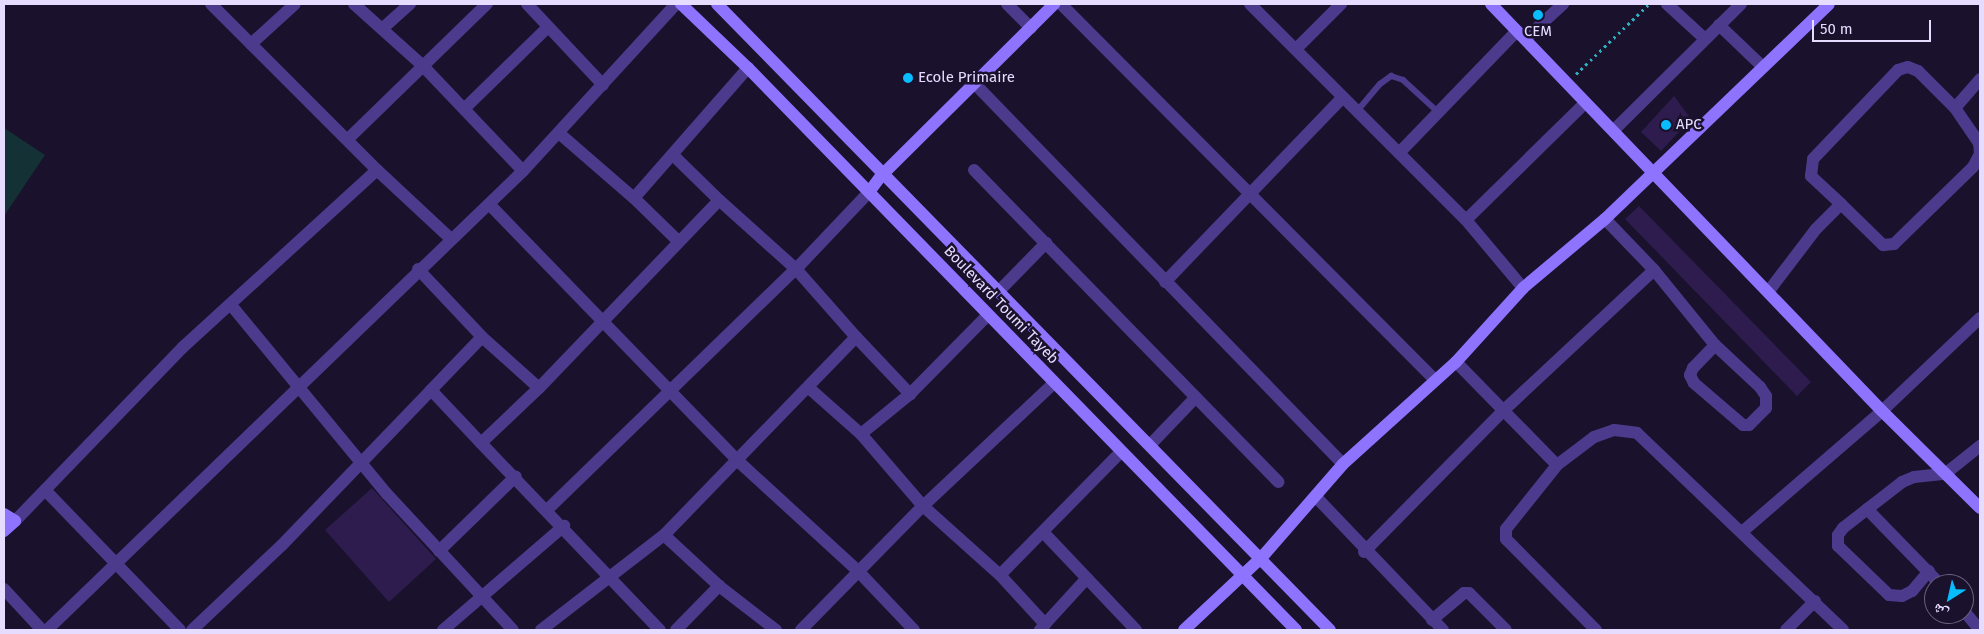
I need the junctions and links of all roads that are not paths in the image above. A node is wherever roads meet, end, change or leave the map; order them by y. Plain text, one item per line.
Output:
1 (211, 4) edge
2 (295, 4) edge
3 (354, 4) edge
4 (410, 4) edge
5 (487, 4) edge
6 (526, 4) edge
7 (676, 4) edge
8 (681, 4) edge
9 (717, 4) edge
10 (1007, 4) edge
11 (1054, 4) edge
12 (1061, 4) edge
13 (1250, 4) edge
14 (1341, 4) edge
15 (1491, 4) edge
16 (1562, 4) edge
17 (1667, 4) edge
18 (1741, 4) edge
19 (1828, 4) edge
20 (1719, 25) junction
21 (548, 27) junction
22 (1031, 28) junction
23 (382, 29) junction
24 (1521, 35) junction
25 (1704, 38) junction
26 (251, 44) junction
27 (1296, 49) junction
28 (422, 65) junction
29 (1763, 67) junction
30 (748, 68) junction
31 (1980, 79) edge
32 (974, 83) junction
33 (602, 85) junction
34 (1342, 98) junction
35 (1585, 103) junction
36 (1955, 108) junction
37 (464, 109) junction
38 (1358, 110) junction
39 (1439, 113) junction
40 (1614, 130) junction
41 (560, 134) junction
42 (348, 139) junction
43 (1399, 153) junction
44 (674, 156) junction
45 (377, 170) junction
46 (974, 170) dead end
47 (523, 171) junction
48 (1654, 173) junction
49 (882, 175) junction
50 (869, 192) junction
51 (1250, 194) junction
52 (634, 198) junction
53 (719, 200) junction
54 (489, 204) junction
55 (1840, 204) junction
56 (1605, 218) junction
57 (1466, 220) junction
58 (451, 239) junction
59 (677, 240) junction
60 (1046, 243) junction
61 (418, 269) junction
62 (796, 269) junction
63 (1654, 270) junction
64 (1165, 282) junction
65 (1523, 288) junction
66 (998, 292) junction
67 (1768, 292) junction
68 (231, 305) junction
69 (988, 315) junction
70 (1980, 318) edge
71 (606, 322) junction
72 (482, 337) junction
73 (856, 337) junction
74 (1715, 345) junction
75 (1456, 362) junction
76 (1435, 380) junction
77 (1054, 383) junction
78 (300, 385) junction
79 (539, 388) junction
80 (809, 388) junction
81 (431, 390) junction
82 (669, 390) junction
83 (910, 394) junction
84 (1196, 397) junction
85 (1504, 410) junction
86 (1882, 411) junction
87 (861, 434) junction
88 (481, 443) junction
89 (1150, 445) junction
90 (1980, 446) edge
91 (1120, 452) junction
92 (362, 461) junction
93 (738, 461) junction
94 (1343, 464) junction
95 (1557, 465) junction
96 (1945, 474) junction
97 (516, 476) junction
98 (1278, 482) dead end
99 (45, 490) junction
100 (1316, 497) junction
101 (923, 506) junction
102 (1980, 508) edge
103 (548, 509) junction
104 (1867, 509) junction
105 (9, 517) edge
106 (564, 526) junction
107 (4, 531) edge
108 (1042, 532) junction
109 (1742, 532) junction
110 (664, 535) junction
111 (440, 551) junction
112 (1364, 552) junction
113 (1262, 557) junction
114 (116, 565) junction
115 (1929, 571) junction
116 (858, 572) junction
117 (1932, 574) edge
118 (1000, 575) junction
119 (609, 576) junction
120 (1243, 576) junction
121 (1087, 578) junction
122 (719, 586) junction
123 (4, 589) edge
124 (481, 599) junction
125 (1815, 601) junction
126 (1432, 620) junction
127 (1042, 627) edge
128 (42, 630) edge
129 (47, 630) edge
130 (180, 630) edge
131 (192, 630) edge
132 (443, 630) edge
133 (513, 630) edge
134 (541, 630) edge
135 (660, 630) edge
136 (676, 630) edge
137 (776, 630) edge
138 (800, 630) edge
139 (914, 630) edge
140 (1136, 630) edge
141 (1184, 630) edge
142 (1296, 630) edge
143 (1330, 630) edge
144 (1443, 630) edge
145 (1506, 630) edge
146 (1596, 630) edge
147 (1786, 630) edge
148 (1843, 630) edge

1 - 26 street
2 - 26 street
3 - 23 street
4 - 23 street
5 - 28 street
6 - 21 street
7 - 33 street
8 - 30 main road, Boulevard Toumi Tayeb
9 - 49 main road, Boulevard Toumi Tayeb
10 - 22 street
11 - 22 main road
12 - 51 street
13 - 27 street
14 - 27 street
15 - 24 main road
16 - 24 street
17 - 25 street
18 - 20 street
19 - 29 main road
20 - 25 street
20 - 29 street
21 - 33 street
21 - 37 street
22 - 32 main road
23 - 28 street
24 - 35 main road
24 - 39 street
25 - 40 street
26 - 42 street
27 - 34 street
28 - 37 street
28 - 42 street
29 - 48 main road
30 - 44 street
30 - 50 main road, Boulevard Toumi Tayeb
31 - 36 street
32 - 49 main road
32 - 64 street
33 - 41 street
34 - 38 street
34 - 51 street
35 - 40 main road
35 - 57 street
36 - 55 street
36 - 55 street
37 - 47 street
38 - 39 lane
38 - 43 street
39 - 43 street
40 - 48 main road
41 - 47 street
41 - 52 street
42 - 45 street
43 - 57 street
44 - 52 street
44 - 53 street
45 - 58 street
45 - 68 street
46 - 60 street
47 - 54 street
48 - 56 main road
48 - 67 main road
49 - 50 main road
49 - 66 main road, Boulevard Toumi Tayeb
50 - 62 street
50 - 69 main road, Boulevard Toumi Tayeb
51 - 64 street
51 - 76 street
52 - 59 street
53 - 59 street
53 - 62 street
54 - 58 street
54 - 71 street
55 - 67 street
56 - 63 street
56 - 65 main road
57 - 65 street
58 - 61 street
59 - 71 street
60 - 66 street
60 - 84 street
61 - 72 street
61 - 78 street
62 - 73 street
62 - 82 street
63 - 74 street
63 - 85 street
64 - 94 street
65 - 75 main road
66 - 89 main road, Boulevard Toumi Tayeb
67 - 86 main road
68 - 78 street
68 - 99 street
69 - 77 main road, Boulevard Toumi Tayeb
69 - 83 street
70 - 86 street
71 - 79 street
71 - 82 street
72 - 79 street
72 - 81 street
73 - 80 street
73 - 83 street
74 - 74 street
75 - 76 main road
75 - 85 street
76 - 94 main road
77 - 91 main road, Boulevard Toumi Tayeb
77 - 101 street
78 - 92 street
78 - 114 street
79 - 88 street
80 - 87 street
80 - 93 street
81 - 88 street
81 - 92 street
82 - 93 street
82 - 103 street
83 - 87 street
84 - 89 street
84 - 98 street
85 - 95 street
85 - 112 street
86 - 96 main road
86 - 109 street
87 - 101 street
88 - 97 street
89 - 113 main road, Boulevard Toumi Tayeb
90 - 96 street
91 - 108 street
91 - 120 main road, Boulevard Toumi Tayeb
92 - 111 street
92 - 131 street
93 - 110 street
93 - 116 street
94 - 100 main road
95 - 109 street
95 - 146 street
96 - 102 main road
96 - 104 street
97 - 103 street
97 - 111 street
99 - 105 street
99 - 114 street
100 - 112 street
100 - 113 main road
101 - 116 street
101 - 118 street
103 - 106 street
104 - 115 street
104 - 115 street
105 - 107 main road
106 - 119 street
106 - 124 street
108 - 118 street
108 - 121 street
109 - 125 street
110 - 119 street
110 - 122 street
111 - 124 street
112 - 126 street
113 - 120 main road
113 - 143 main road, Boulevard Toumi Tayeb
114 - 129 street
114 - 130 street
115 - 117 street
116 - 138 street
116 - 139 street
118 - 127 street
119 - 134 street
119 - 135 street
120 - 141 main road
120 - 142 main road, Boulevard Toumi Tayeb
121 - 127 street
121 - 140 street
122 - 136 street
122 - 137 street
123 - 128 street
124 - 132 street
124 - 133 street
125 - 147 street
125 - 148 street
126 - 144 street
126 - 145 street

